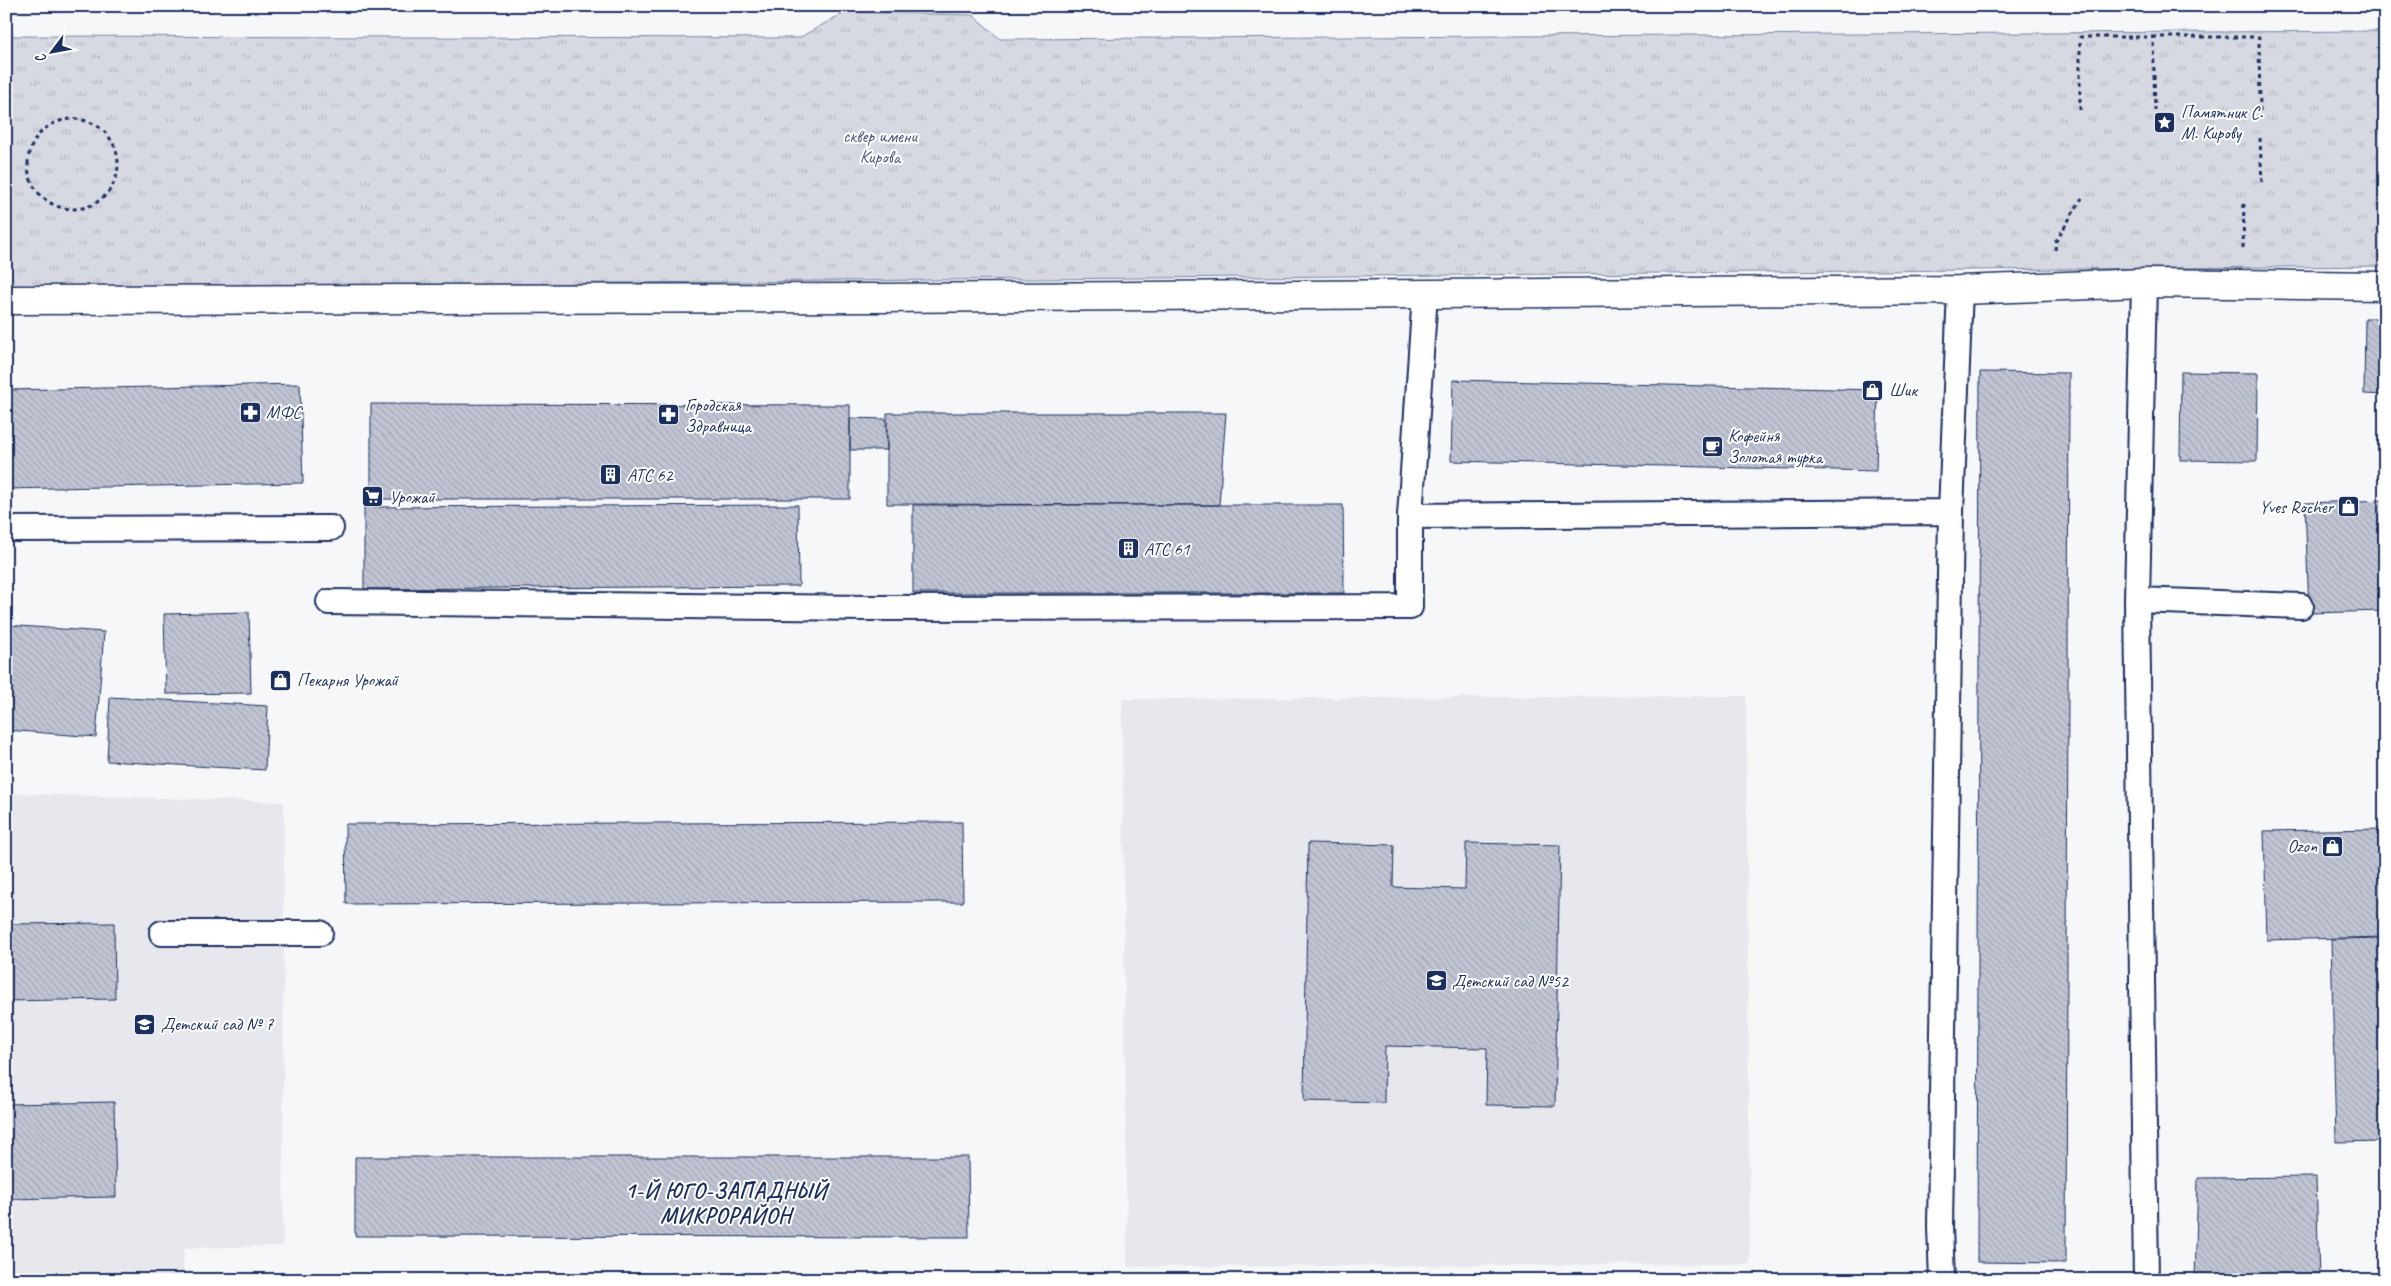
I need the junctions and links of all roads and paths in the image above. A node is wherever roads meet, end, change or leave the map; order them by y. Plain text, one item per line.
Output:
1 (2153, 37) junction
2 (2080, 110) dead end
3 (2155, 110) dead end
4 (2260, 111) dead end
5 (71, 119) joint
6 (2260, 138) dead end
7 (2262, 184) dead end
8 (2082, 198) dead end
9 (2244, 202) dead end
10 (2144, 283) junction
11 (2242, 284) junction
12 (2385, 286) edge
13 (2049, 287) junction
14 (1960, 290) junction
15 (1425, 294) junction
16 (6, 300) edge
17 (1951, 512) junction
18 (1410, 516) junction
19 (331, 528) dead end
20 (6, 529) edge
21 (2137, 600) junction
22 (329, 602) dead end
23 (2301, 606) dead end
24 (162, 933) dead end
25 (320, 933) dead end
26 (1942, 1280) edge
27 (2146, 1280) edge

1 - 2 path
1 - 3 path
1 - 4 path
5 - 5 path
6 - 7 path
8 - 13 path
9 - 11 path
10 - 11 street
10 - 13 street
10 - 21 lane
11 - 12 street
13 - 14 street
14 - 15 street
14 - 17 lane
15 - 16 street
15 - 18 lane
17 - 18 lane
17 - 26 lane
18 - 22 lane
19 - 20 lane
21 - 23 lane
21 - 27 lane
24 - 25 lane

